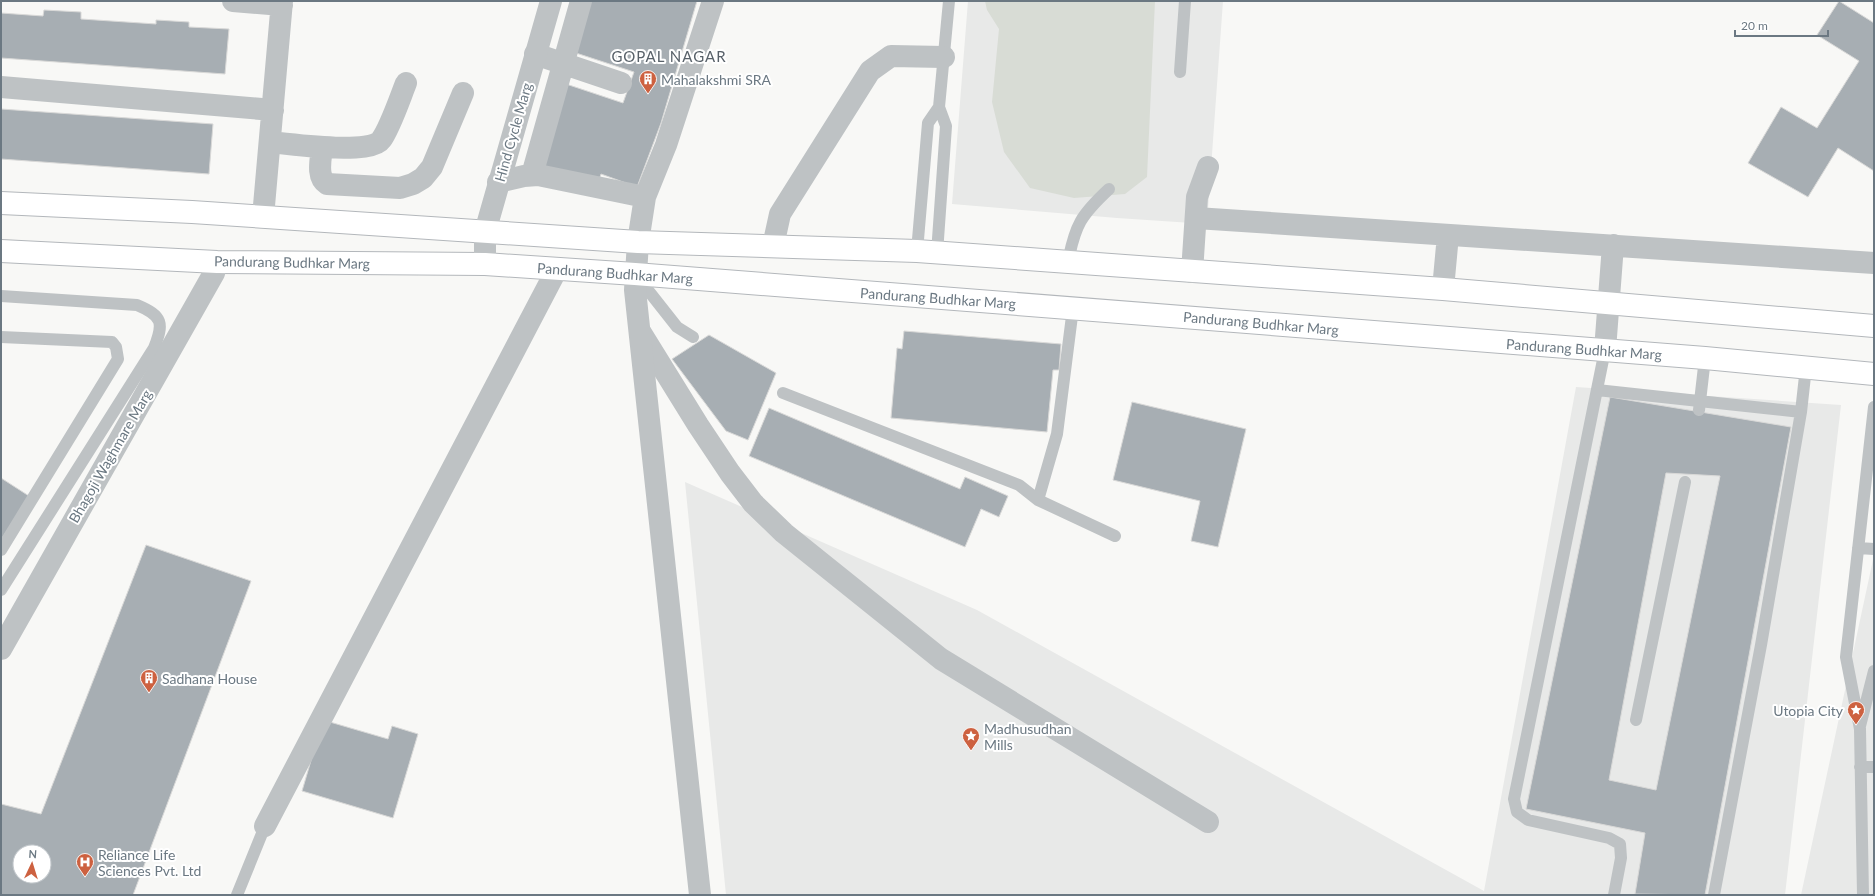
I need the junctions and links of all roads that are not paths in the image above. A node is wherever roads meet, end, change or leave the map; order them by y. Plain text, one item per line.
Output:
1 (233, 1) edge
2 (551, 1) edge
3 (581, 1) edge
4 (713, 1) edge
5 (949, 1) edge
6 (1185, 1) edge
7 (282, 3) edge
8 (536, 54) junction
9 (944, 57) junction
10 (563, 63) junction
11 (1180, 72) dead end
12 (406, 83) dead end
13 (621, 83) dead end
14 (1, 87) edge
15 (463, 93) dead end
16 (938, 107) junction
17 (272, 110) junction
18 (270, 142) junction
19 (322, 147) junction
20 (1208, 167) dead end
21 (532, 175) junction
22 (498, 182) junction
23 (1109, 190) dead end
24 (645, 197) junction
25 (1, 203) edge
26 (263, 217) junction
27 (1196, 218) junction
28 (485, 232) junction
29 (1448, 235) junction
30 (638, 242) junction
31 (1613, 245) junction
32 (773, 246) junction
33 (1, 251) edge
34 (927, 252) junction
35 (217, 262) junction
36 (1068, 262) junction
37 (1874, 263) edge
38 (486, 264) junction
39 (557, 269) junction
40 (1192, 272) junction
41 (635, 274) junction
42 (1443, 289) junction
43 (1, 296) edge
44 (1608, 302) junction
45 (1073, 308) junction
46 (1874, 326) edge
47 (641, 333) junction
48 (1, 337) edge
49 (693, 337) dead end
50 (1604, 350) junction
51 (1705, 358) junction
52 (1806, 367) junction
53 (1874, 374) edge
54 (1597, 390) junction
55 (783, 393) dead end
56 (1701, 405) junction
57 (1874, 407) edge
58 (1801, 412) junction
59 (1685, 482) dead end
60 (1038, 500) junction
61 (1115, 536) dead end
62 (1858, 548) junction
63 (1874, 549) edge
64 (1, 550) edge
65 (1, 590) edge
66 (2, 644) edge
67 (1874, 671) edge
68 (1636, 720) dead end
69 (1860, 729) junction
70 (1860, 767) junction
71 (1874, 767) edge
72 (1208, 822) dead end
73 (265, 826) joint
74 (237, 895) edge
75 (700, 895) edge
76 (1614, 895) edge
77 (1714, 895) edge
78 (1863, 895) edge

1 - 7 street
2 - 8 street, Hind Cycle Marg
3 - 10 street
4 - 24 street
5 - 9 lane
6 - 11 lane
7 - 17 street
8 - 10 street
8 - 22 street, Hind Cycle Marg
9 - 16 lane
9 - 32 street
10 - 13 street
10 - 21 street
12 - 19 street
14 - 17 street
15 - 19 street
16 - 34 lane
16 - 34 lane
17 - 18 street
18 - 19 street
18 - 26 street
20 - 27 street
21 - 22 street
21 - 24 street
22 - 28 street, Hind Cycle Marg
23 - 36 lane
24 - 30 street
25 - 26 main road
26 - 28 main road
27 - 29 street
27 - 40 street
28 - 30 main road
28 - 38 street, Hind Cycle Marg
29 - 31 street
29 - 42 street
30 - 32 main road
30 - 41 street
31 - 37 street
31 - 44 street
32 - 34 main road
33 - 35 main road, Pandurang Budhkar Marg
34 - 36 main road
35 - 38 main road, Pandurang Budhkar Marg
35 - 66 street, Bhagoji Waghmare Marg
36 - 40 main road
38 - 39 main road, Pandurang Budhkar Marg
39 - 41 main road, Pandurang Budhkar Marg
39 - 73 street
40 - 42 main road
41 - 45 main road, Pandurang Budhkar Marg
41 - 47 street
41 - 49 lane
42 - 44 main road
43 - 65 lane
44 - 46 main road
44 - 50 street
45 - 50 main road, Pandurang Budhkar Marg
45 - 60 lane
47 - 72 street
47 - 75 street
48 - 64 lane
50 - 51 main road, Pandurang Budhkar Marg
50 - 54 lane
51 - 52 main road, Pandurang Budhkar Marg
51 - 56 lane
52 - 53 main road, Pandurang Budhkar Marg
52 - 58 lane
54 - 56 lane
54 - 76 lane
55 - 60 lane
56 - 58 lane
57 - 62 lane
58 - 77 lane
59 - 68 lane
60 - 61 lane
62 - 63 lane
62 - 69 lane
67 - 69 lane
69 - 70 lane
70 - 71 lane
70 - 78 lane
73 - 74 lane

